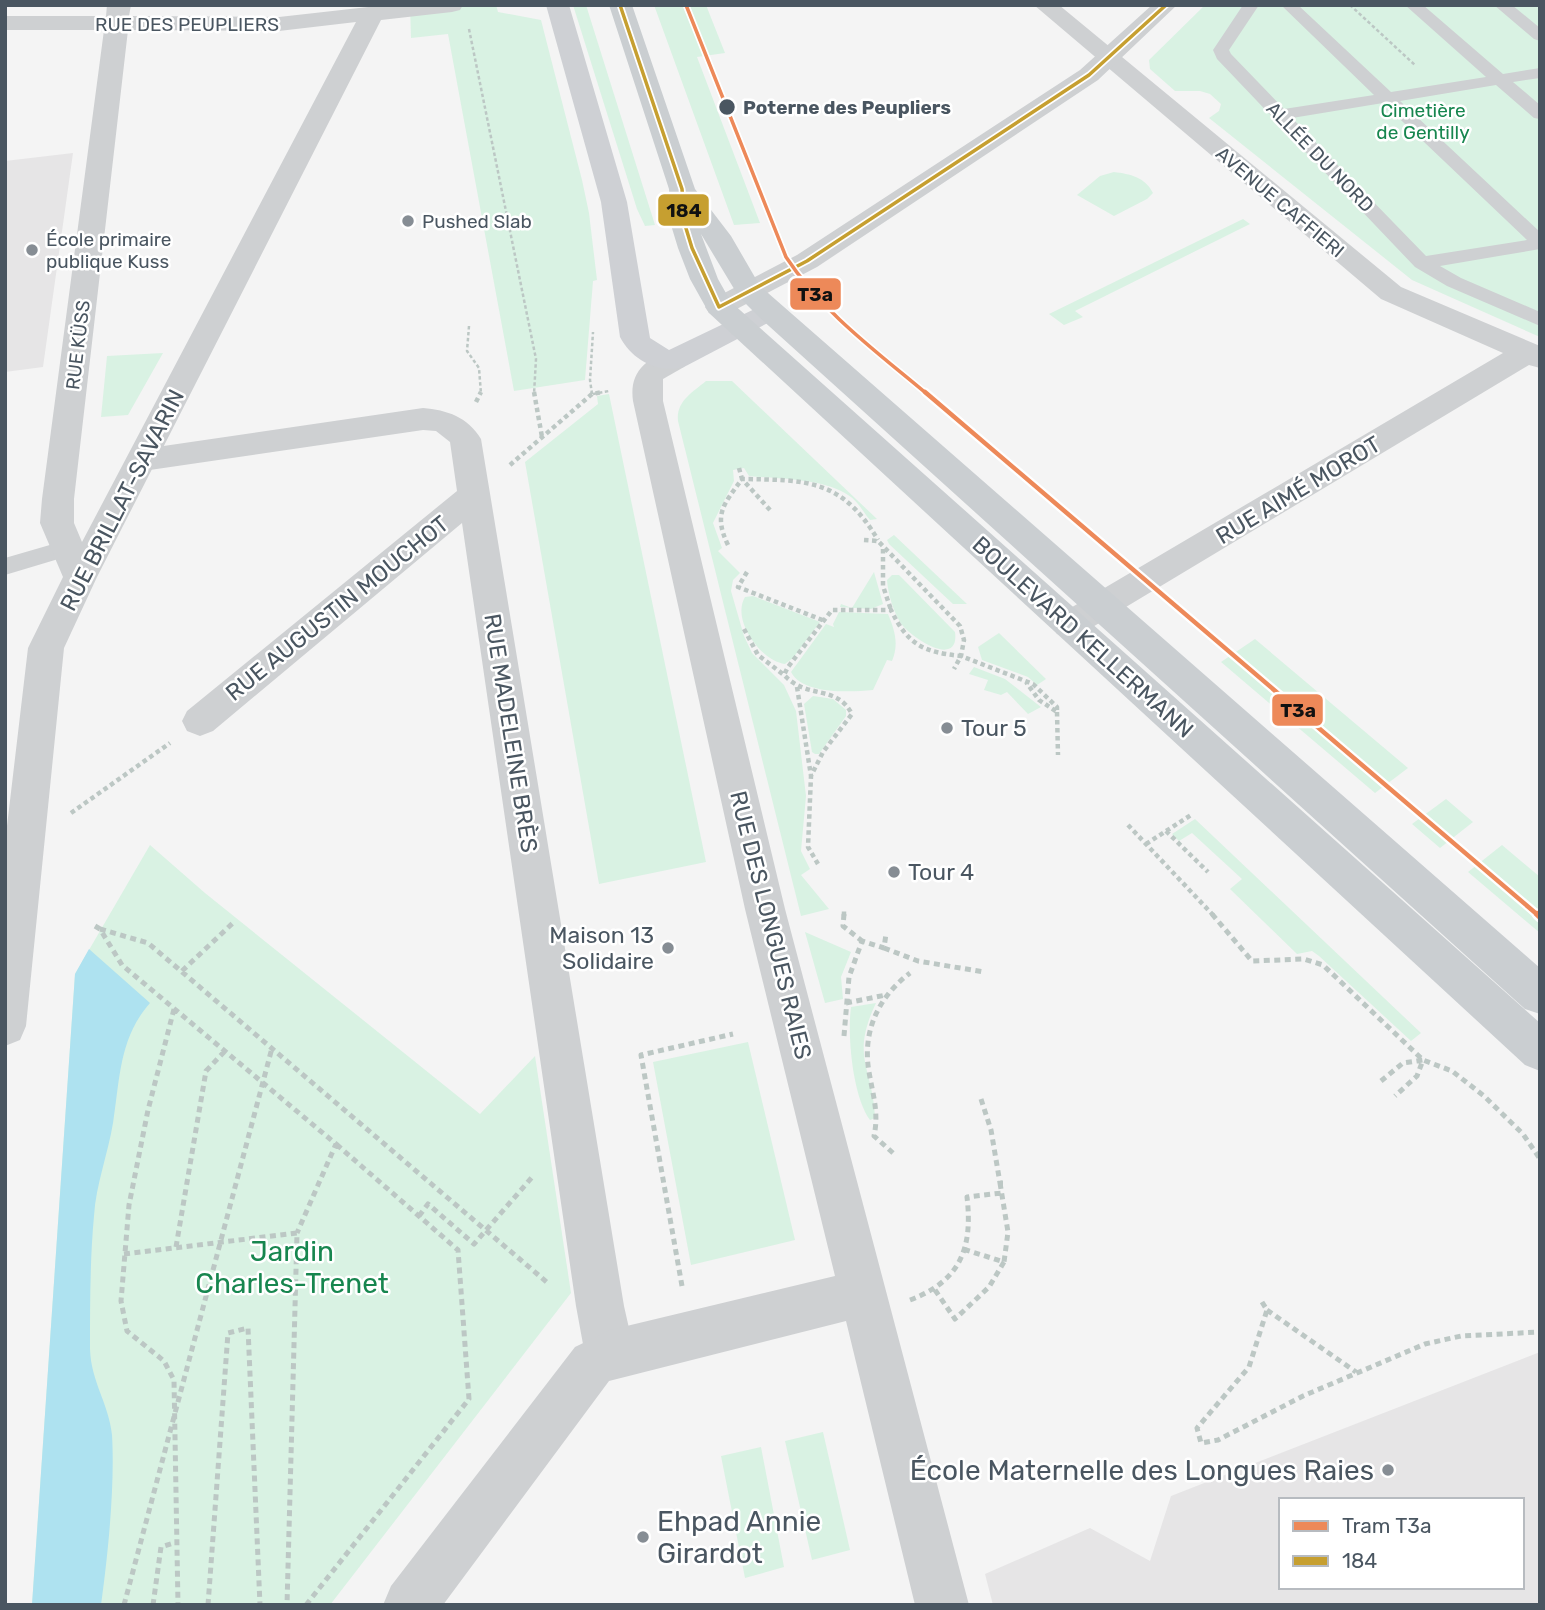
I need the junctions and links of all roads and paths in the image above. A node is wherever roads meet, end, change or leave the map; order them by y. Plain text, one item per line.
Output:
1 (452, 5) edge
2 (557, 5) edge
3 (620, 5) edge
4 (1045, 5) edge
5 (1166, 5) edge
6 (1251, 5) edge
7 (1289, 5) edge
8 (1350, 5) edge
9 (1413, 5) edge
10 (1504, 5) edge
11 (118, 15) edge
12 (372, 15) junction
13 (5, 23) edge
14 (469, 30) dead end
15 (1540, 36) edge
16 (1108, 58) junction
17 (1540, 72) edge
18 (1424, 73) dead end
19 (1499, 79) junction
20 (1386, 98) junction
21 (1540, 114) edge
22 (1280, 116) junction
23 (1540, 243) edge
24 (1422, 263) junction
25 (744, 309) junction
26 (1540, 320) edge
27 (469, 326) dead end
28 (594, 326) dead end
29 (1533, 355) edge
30 (673, 360) junction
31 (609, 391) dead end
32 (592, 394) junction
33 (481, 396) dead end
34 (143, 460) junction
35 (739, 468) dead end
36 (742, 479) junction
37 (474, 495) junction
38 (770, 510) dead end
39 (864, 540) dead end
40 (878, 541) junction
41 (728, 545) dead end
42 (883, 549) junction
43 (74, 563) junction
44 (5, 567) edge
45 (747, 572) dead end
46 (738, 587) junction
47 (737, 598) dead end
48 (1102, 606) junction
49 (891, 610) junction
50 (825, 621) junction
51 (743, 624) dead end
52 (1069, 625) junction
53 (961, 656) junction
54 (954, 669) dead end
55 (784, 675) junction
56 (797, 687) junction
57 (200, 721) dead end
58 (171, 742) dead end
59 (1058, 755) dead end
60 (811, 776) junction
61 (1191, 815) dead end
62 (1128, 825) dead end
63 (1166, 831) junction
64 (1146, 844) junction
65 (14, 853) edge
66 (818, 864) dead end
67 (1208, 872) dead end
68 (844, 909) dead end
69 (234, 921) dead end
70 (886, 934) dead end
71 (862, 941) junction
72 (884, 948) junction
73 (182, 971) junction
74 (984, 972) dead end
75 (909, 973) dead end
76 (886, 995) junction
77 (1540, 995) edge
78 (846, 1003) junction
79 (174, 1009) junction
80 (5, 1026) edge
81 (733, 1034) dead end
82 (843, 1046) dead end
83 (272, 1048) junction
84 (1540, 1051) edge
85 (224, 1052) junction
86 (1423, 1060) junction
87 (1381, 1081) dead end
88 (1395, 1096) dead end
89 (981, 1099) dead end
90 (869, 1127) dead end
91 (874, 1136) junction
92 (336, 1144) junction
93 (892, 1153) dead end
94 (1540, 1159) edge
95 (543, 1165) dead end
96 (1002, 1193) junction
97 (419, 1216) junction
98 (486, 1230) junction
99 (297, 1233) junction
100 (176, 1247) junction
101 (966, 1250) junction
102 (124, 1254) junction
103 (1006, 1263) junction
104 (556, 1275) dead end
105 (682, 1286) dead end
106 (935, 1290) junction
107 (886, 1296) junction
108 (1262, 1302) dead end
109 (1267, 1310) junction
110 (1540, 1332) edge
111 (610, 1355) junction
112 (1356, 1373) junction
113 (177, 1542) junction
114 (124, 1605) edge
115 (153, 1605) edge
116 (178, 1605) edge
117 (208, 1605) edge
118 (260, 1605) edge
119 (287, 1605) edge
120 (306, 1605) edge
121 (410, 1605) edge
122 (942, 1605) edge

1 - 12 street, RUE DES PEUPLIERS
2 - 30 main road
3 - 25 main road, BOULEVARD KELLERMANN
4 - 16 street, AVENUE CAFFIERI
5 - 16 street
6 - 22 lane, ALLÉE DU NORD
7 - 20 lane
8 - 18 path
9 - 19 lane
10 - 15 lane
11 - 12 street, RUE DES PEUPLIERS
11 - 13 street, RUE DES PEUPLIERS
11 - 43 street, RUE KÜSS
12 - 34 street, RUE BRILLAT-SAVARIN
14 - 32 path
16 - 25 street
16 - 29 street, AVENUE CAFFIERI
17 - 19 lane
19 - 20 lane
19 - 21 lane
20 - 22 lane
20 - 23 lane
22 - 24 lane, ALLÉE DU NORD
23 - 24 lane
24 - 26 lane, ALLÉE DU NORD
25 - 30 main road, RUE DES LONGUES RAIES
25 - 48 main road, BOULEVARD KELLERMANN
25 - 52 main road, BOULEVARD KELLERMANN
27 - 33 path
28 - 32 path
29 - 48 street, RUE AIMÉ MOROT
30 - 107 street, RUE DES LONGUES RAIES
31 - 32 path
34 - 37 street, RUE MADELEINE BRÈS
34 - 43 street, RUE BRILLAT-SAVARIN
35 - 36 path
36 - 38 path
36 - 40 path
36 - 41 path
37 - 57 street, RUE AUGUSTIN MOUCHOT
37 - 111 street, RUE MADELEINE BRÈS
39 - 40 path
40 - 42 path
42 - 49 path
42 - 53 path
43 - 44 lane
43 - 65 street, RUE BRILLAT-SAVARIN
45 - 46 path
46 - 47 path
46 - 50 path
48 - 52 street, RUE AIMÉ MOROT
48 - 77 main road, BOULEVARD KELLERMANN
49 - 50 path
49 - 53 path
50 - 55 path
51 - 55 path
52 - 84 main road, BOULEVARD KELLERMANN
53 - 54 path
53 - 59 path
55 - 56 path
56 - 60 path
56 - 60 path
58 - 65 path
60 - 66 path
61 - 63 path
62 - 64 path
63 - 64 path
63 - 67 path
64 - 86 path
65 - 80 street, RUE BRILLAT-SAVARIN
68 - 71 path
69 - 73 path
70 - 72 path
71 - 72 path
71 - 78 path
72 - 74 path
73 - 79 path
73 - 83 path
75 - 76 path
76 - 78 path
76 - 91 path
78 - 82 path
79 - 85 path
79 - 102 path
81 - 105 path
83 - 98 path
83 - 114 path, bridge
85 - 92 path
85 - 100 path
86 - 87 path
86 - 88 path
86 - 94 path
89 - 96 path
90 - 91 path
91 - 93 path
92 - 97 path
92 - 99 path
95 - 98 path
96 - 101 path
96 - 103 path
97 - 98 path
97 - 120 path
98 - 104 path
99 - 100 path
99 - 119 path
100 - 102 path
101 - 103 path
101 - 106 path
102 - 113 path
103 - 106 path
106 - 107 path
107 - 111 street
107 - 122 street, RUE DES LONGUES RAIES
108 - 109 path
109 - 112 path
109 - 112 path
110 - 112 path
111 - 121 street
113 - 115 path
113 - 116 path
117 - 118 path

